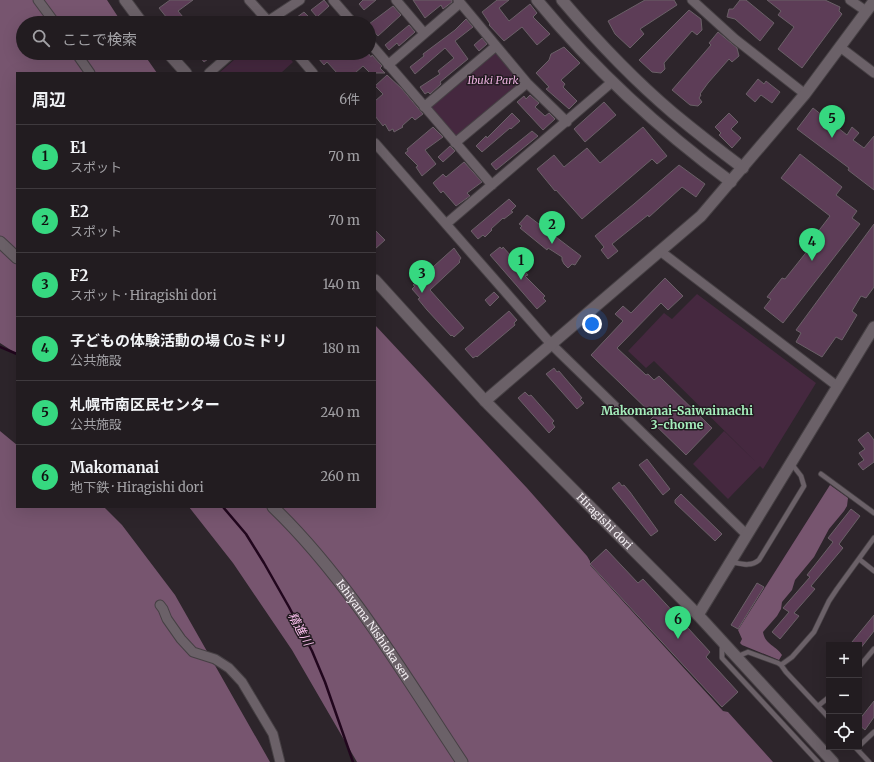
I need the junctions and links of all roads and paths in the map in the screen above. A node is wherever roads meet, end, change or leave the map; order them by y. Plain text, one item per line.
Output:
1 (38, 0) edge
2 (126, 0) edge
3 (249, 0) edge
4 (300, 0) edge
5 (333, 0) edge
6 (396, 0) edge
7 (537, 0) edge
8 (562, 0) edge
9 (692, 0) edge
10 (850, 0) edge
11 (874, 1) edge
12 (459, 2) edge
13 (866, 12) junction
14 (50, 16) edge
15 (137, 16) edge
16 (262, 16) edge
17 (276, 16) edge
18 (347, 16) edge
19 (424, 33) junction
20 (496, 46) junction
21 (840, 47) junction
22 (376, 50) edge
23 (81, 60) edge
24 (174, 60) edge
25 (224, 60) edge
26 (302, 60) edge
27 (388, 65) junction
28 (89, 72) edge
29 (185, 72) edge
30 (210, 72) edge
31 (312, 72) edge
32 (874, 73) edge
33 (612, 82) junction
34 (527, 83) junction
35 (805, 94) junction
36 (424, 107) junction
37 (567, 122) junction
38 (455, 143) junction
39 (376, 144) edge
40 (742, 168) junction
41 (731, 182) junction
42 (492, 185) junction
43 (446, 224) junction
44 (0, 242) edge
45 (660, 251) junction
46 (16, 257) edge
47 (376, 281) edge
48 (874, 327) edge
49 (551, 344) junction
50 (837, 386) junction
51 (484, 401) junction
52 (791, 463) junction
53 (821, 474) dead end
54 (274, 508) edge
55 (874, 513) edge
56 (747, 535) junction
57 (874, 538) edge
58 (859, 559) junction
59 (731, 562) junction
60 (874, 571) edge
61 (160, 605) dead end
62 (698, 615) junction
63 (722, 642) junction
64 (874, 649) edge
65 (736, 657) junction
66 (862, 663) edge
67 (782, 665) junction
68 (826, 699) edge
69 (818, 706) junction
70 (826, 715) edge
71 (874, 732) edge
72 (862, 743) edge
73 (859, 750) edge
74 (280, 762) edge
75 (462, 762) edge
76 (818, 762) edge
77 (833, 762) edge
78 (869, 762) edge

1 - 14 street
2 - 15 street
3 - 16 street
4 - 17 street
5 - 18 street
6 - 19 street
7 - 33 street
8 - 40 street
9 - 35 street
10 - 13 street
11 - 13 street
12 - 19 street
12 - 20 street
13 - 21 street
19 - 27 street
20 - 34 street
20 - 36 street
21 - 32 street
21 - 35 street
22 - 27 street
23 - 28 street
24 - 29 street
25 - 30 street
26 - 31 street
27 - 36 street
33 - 37 street
33 - 41 street
34 - 37 street
34 - 38 street
35 - 40 street
36 - 38 street
37 - 42 street
38 - 42 street
39 - 43 street
40 - 41 street
41 - 45 street
42 - 43 street
43 - 49 street
44 - 46 street
45 - 49 street
45 - 50 street
47 - 51 street, Hiragishi dori
48 - 50 street
49 - 51 street
49 - 56 street
50 - 52 street
51 - 62 street, Hiragishi dori
52 - 56 street
52 - 59 lane
53 - 55 lane
54 - 75 street, Ishiyama Nishioka sen
56 - 59 street
57 - 58 lane
58 - 60 lane
58 - 67 lane
59 - 62 street
61 - 74 street
62 - 63 street, Hiragishi dori
63 - 65 street, Hiragishi dori
63 - 76 lane
64 - 66 lane
65 - 67 lane
65 - 77 street, Hiragishi dori
67 - 69 lane
68 - 69 lane
69 - 70 lane
71 - 72 lane
73 - 78 lane

